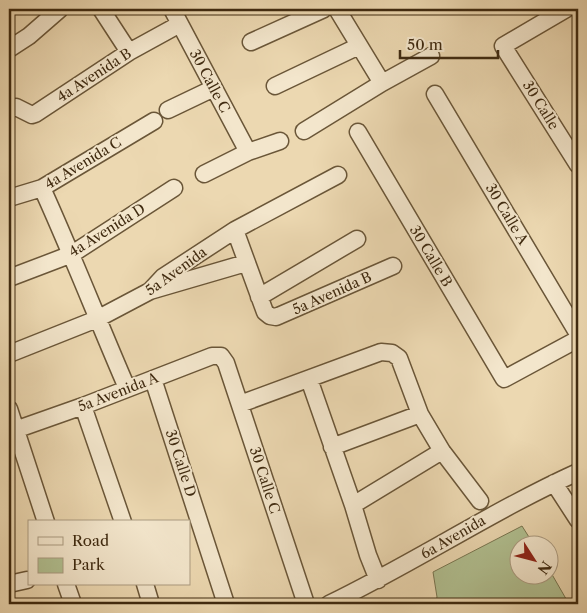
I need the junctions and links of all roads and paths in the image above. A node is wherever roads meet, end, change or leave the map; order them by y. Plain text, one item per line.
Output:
1 (101, 9) edge
2 (172, 9) edge
3 (324, 9) edge
4 (337, 9) edge
5 (566, 9) edge
6 (53, 12) edge
7 (180, 24) junction
8 (251, 42) dead end
9 (359, 46) junction
10 (9, 49) edge
11 (129, 52) junction
12 (431, 56) dead end
13 (382, 83) junction
14 (275, 86) dead end
15 (214, 88) junction
16 (435, 94) dead end
17 (9, 108) edge
18 (168, 110) dead end
19 (154, 121) dead end
20 (304, 131) dead end
21 (358, 132) dead end
22 (280, 141) dead end
23 (248, 152) junction
24 (578, 165) edge
25 (204, 174) dead end
26 (338, 175) dead end
27 (42, 188) junction
28 (174, 188) dead end
29 (9, 198) edge
30 (235, 230) junction
31 (357, 239) dead end
32 (72, 254) junction
33 (246, 263) junction
34 (393, 266) dead end
35 (9, 278) edge
36 (150, 291) junction
37 (259, 297) junction
38 (97, 319) junction
39 (578, 334) edge
40 (578, 339) edge
41 (9, 354) edge
42 (221, 356) joint
43 (153, 379) junction
44 (309, 379) junction
45 (127, 388) junction
46 (240, 404) junction
47 (83, 406) junction
48 (9, 409) edge
49 (420, 414) junction
50 (15, 430) junction
51 (332, 447) junction
52 (442, 451) junction
53 (578, 472) edge
54 (554, 483) junction
55 (480, 501) dead end
56 (353, 505) junction
57 (45, 520) edge
58 (122, 520) edge
59 (578, 520) edge
60 (27, 580) dead end
61 (378, 580) junction
62 (9, 584) edge
63 (67, 586) edge
64 (146, 586) edge
65 (73, 604) edge
66 (152, 604) edge
67 (226, 604) edge
68 (306, 604) edge
69 (329, 604) edge

1 - 11 street
2 - 7 street, 30 Calle C
3 - 8 street
4 - 9 street
5 - 24 street, 30 Calle
6 - 10 street
7 - 11 street, 4a Avenida B
7 - 15 street, 30 Calle C
9 - 13 street
9 - 14 street
11 - 17 street, 4a Avenida B
12 - 13 street
13 - 20 street
15 - 18 street
15 - 23 street, 30 Calle C
16 - 39 street, 30 Calle A
19 - 27 street, 4a Avenida C
21 - 40 street, 30 Calle B
22 - 23 street
23 - 25 street
26 - 30 street, 5a Avenida
27 - 29 street, 4a Avenida C
27 - 32 street
28 - 32 street, 4a Avenida D
30 - 33 street
30 - 36 street, 5a Avenida
31 - 37 street
32 - 35 street, 4a Avenida D
32 - 38 street
33 - 36 street
33 - 37 street
34 - 37 street, 5a Avenida B
36 - 38 street, 5a Avenida
38 - 41 street, 5a Avenida
38 - 45 street
42 - 43 street, 5a Avenida A
42 - 46 street, 30 Calle C
43 - 45 street, 5a Avenida A
43 - 67 street, 30 Calle D
44 - 46 street
44 - 49 street
44 - 51 street
45 - 47 street, 5a Avenida A
46 - 68 street, 30 Calle C
47 - 50 street, 5a Avenida A
47 - 58 street
48 - 50 street
49 - 51 street
49 - 52 street
50 - 57 street
51 - 56 street
52 - 55 street
52 - 56 street
53 - 54 street, 6a Avenida
54 - 59 street
54 - 61 street, 6a Avenida
56 - 61 street
60 - 62 street
61 - 69 street, 6a Avenida
63 - 65 street
64 - 66 street

